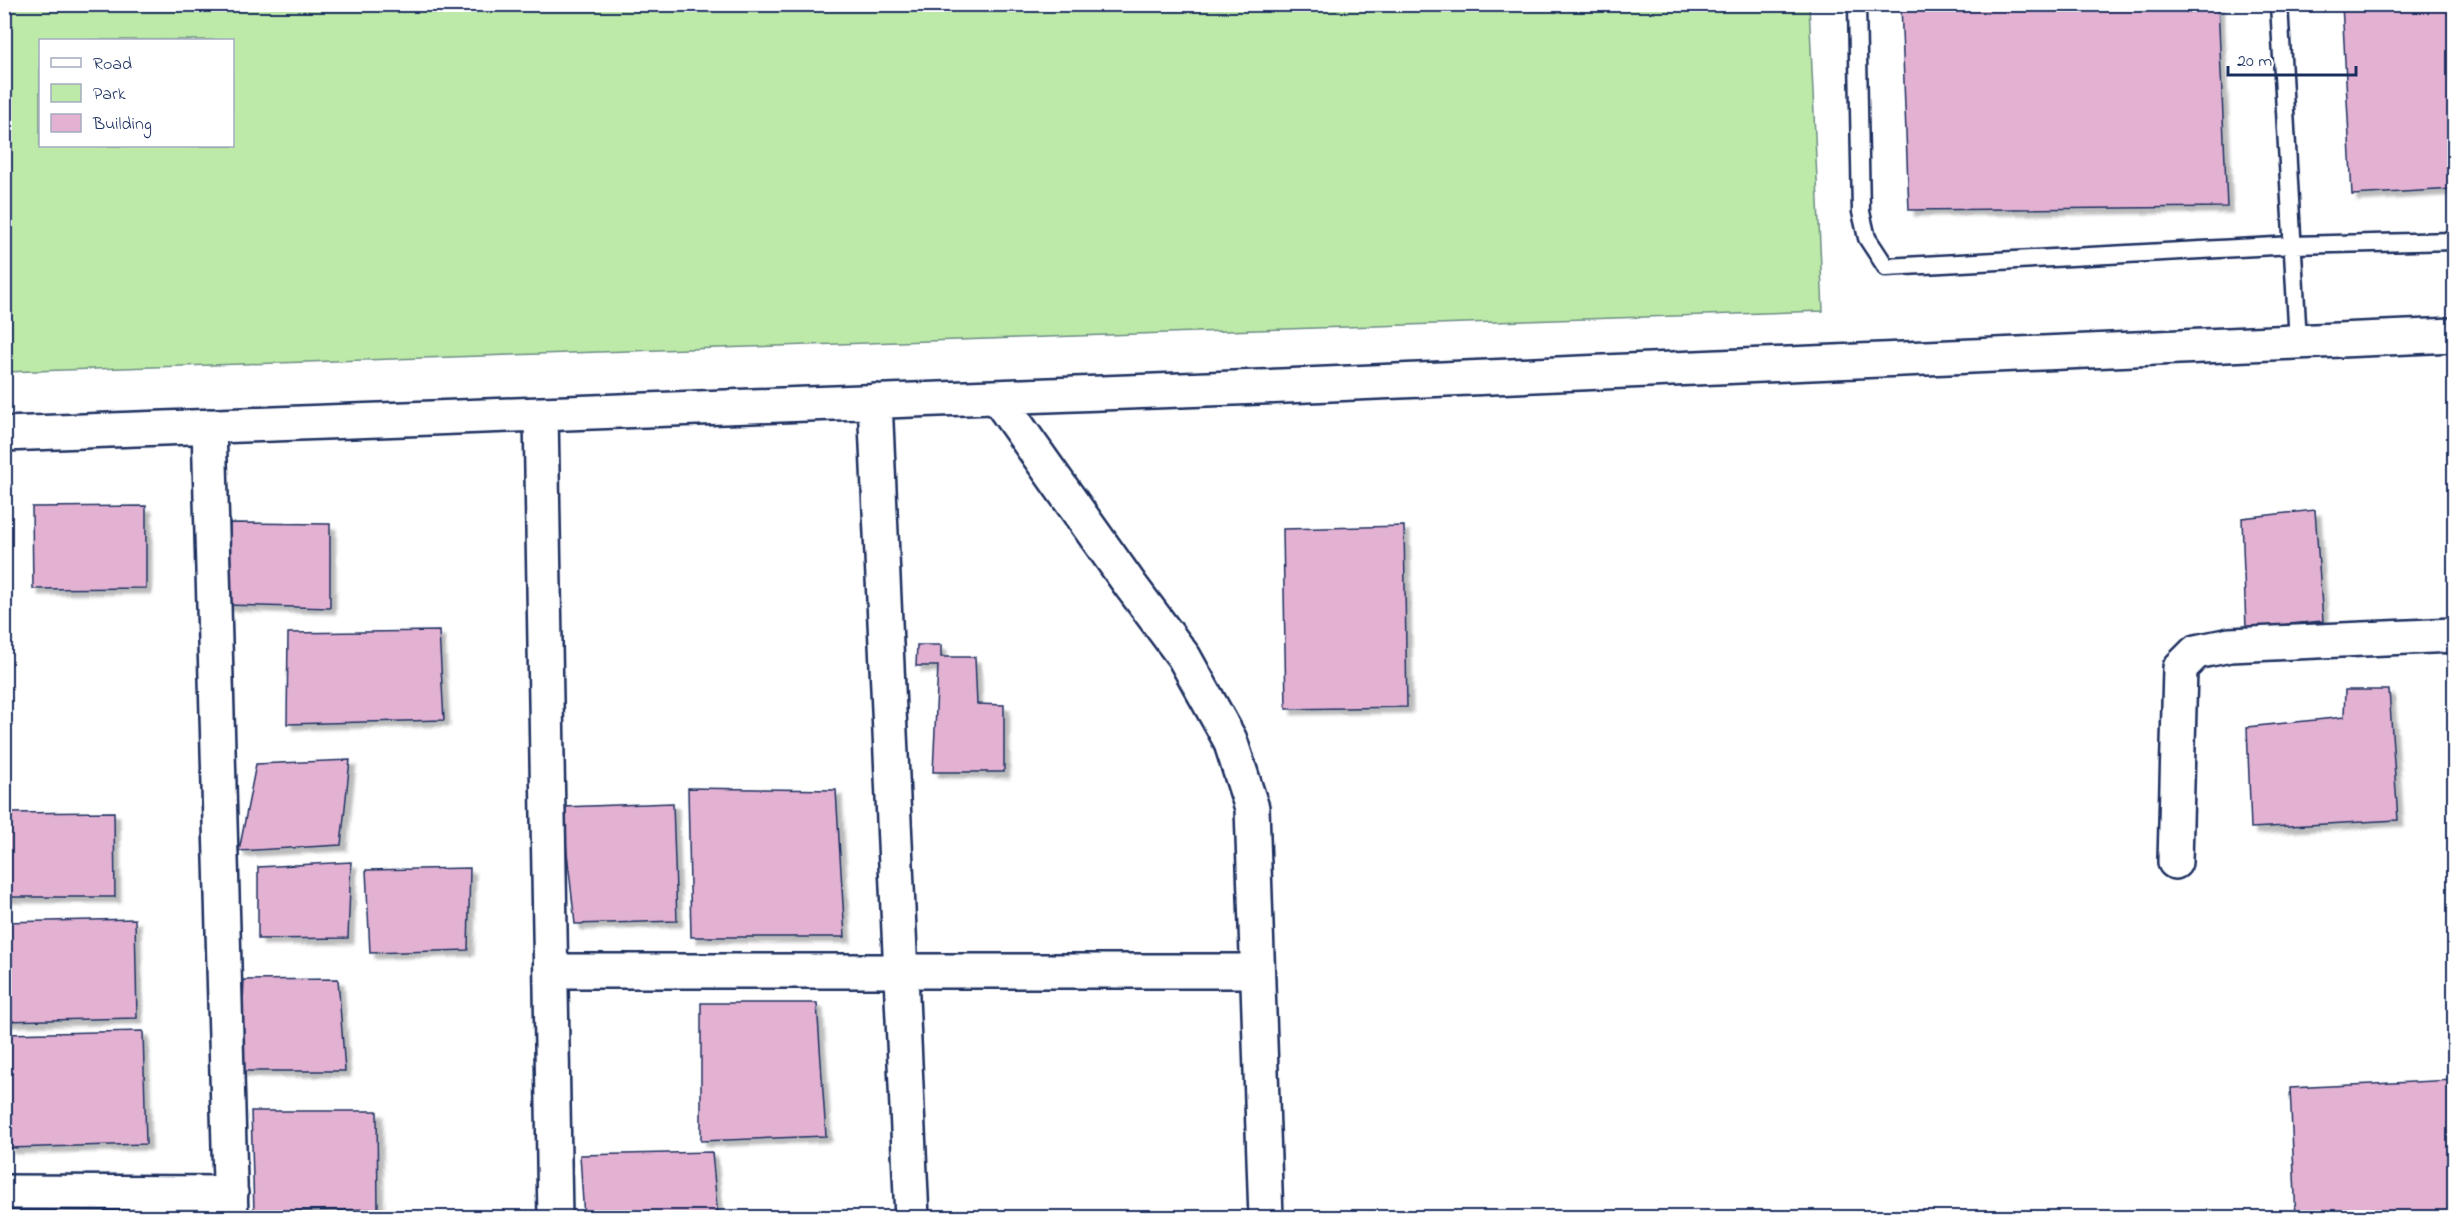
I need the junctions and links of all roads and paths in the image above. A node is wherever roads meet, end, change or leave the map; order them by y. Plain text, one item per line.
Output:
1 (1857, 4) edge
2 (2279, 4) edge
3 (2454, 241) edge
4 (2293, 245) junction
5 (2454, 335) edge
6 (2298, 342) junction
7 (997, 397) junction
8 (875, 401) junction
9 (541, 414) junction
10 (209, 426) junction
11 (4, 434) edge
12 (2454, 635) edge
13 (2175, 862) dead end
14 (551, 971) junction
15 (1257, 971) junction
16 (900, 972) junction
17 (4, 1192) edge
18 (231, 1205) edge
19 (555, 1218) edge
20 (912, 1218) edge
21 (1266, 1218) edge

1 - 4 lane
2 - 4 lane
3 - 4 lane
4 - 6 lane
5 - 6 street
6 - 7 street
7 - 8 street
7 - 15 street
8 - 9 street
8 - 16 street
9 - 10 street
9 - 14 street
10 - 11 street
10 - 18 street
12 - 13 street
14 - 16 street
14 - 19 street
15 - 16 street
15 - 21 street
16 - 20 street
17 - 18 street

